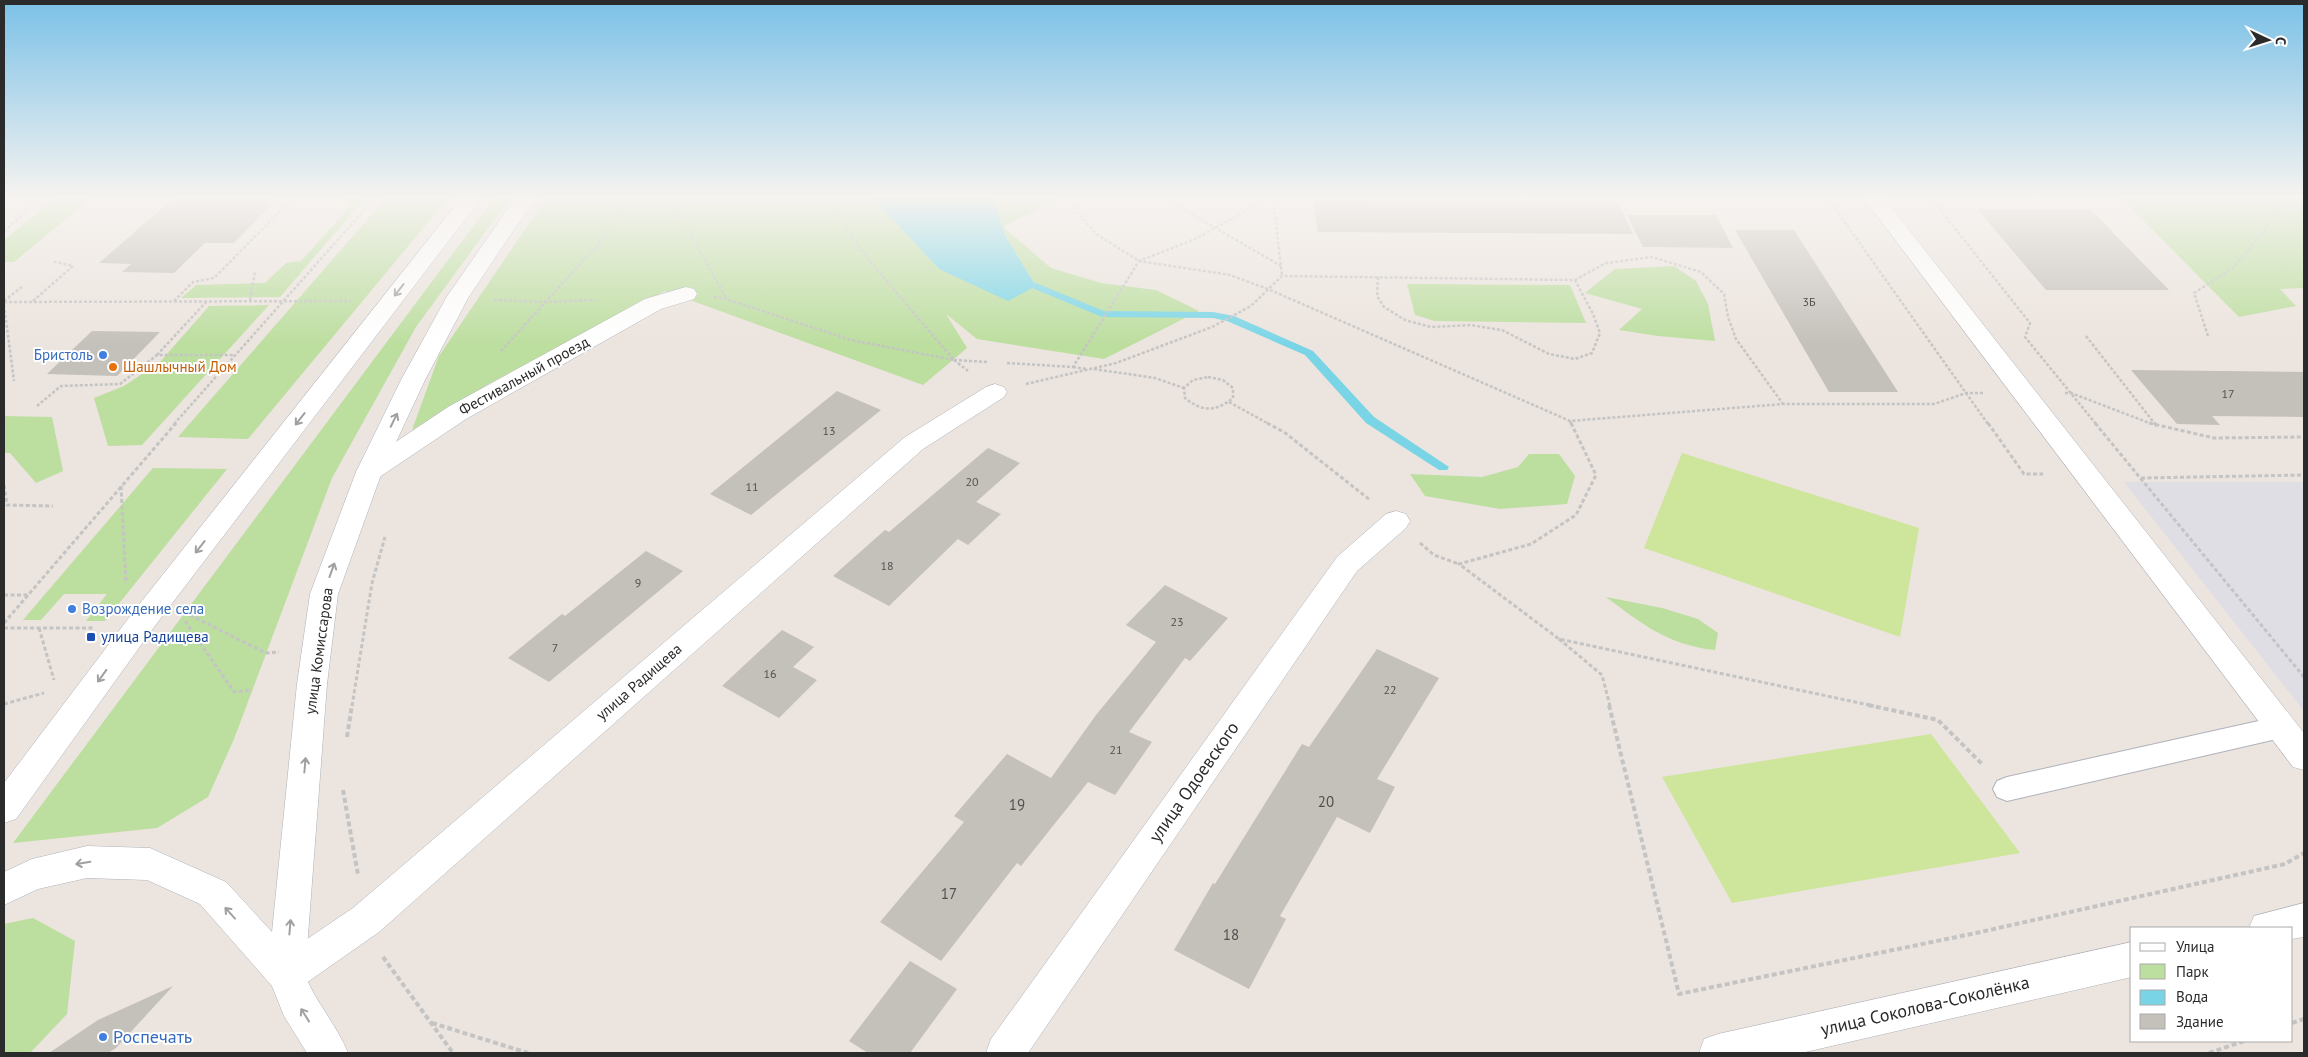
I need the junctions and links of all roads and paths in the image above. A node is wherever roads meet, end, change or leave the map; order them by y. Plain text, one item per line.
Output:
1 (245, 246) edge
2 (332, 246) edge
3 (434, 246) edge
4 (492, 246) edge
5 (596, 246) edge
6 (697, 246) edge
7 (859, 246) edge
8 (1116, 246) edge
9 (1176, 246) edge
10 (1246, 246) edge
11 (1278, 246) edge
12 (1861, 246) edge
13 (1911, 246) edge
14 (1969, 246) edge
15 (2251, 246) edge
16 (52, 261) dead end
17 (1139, 261) junction
18 (1281, 266) junction
19 (256, 272) dead end
20 (1282, 276) junction
21 (1378, 277) junction
22 (1575, 280) junction
23 (23, 286) dead end
24 (1268, 289) junction
25 (686, 294) joint
26 (726, 299) junction
27 (250, 300) junction
28 (284, 300) junction
29 (173, 301) junction
30 (207, 301) junction
31 (33, 302) junction
32 (4, 303) edge
33 (2086, 336) dead end
34 (2208, 336) dead end
35 (499, 353) dead end
36 (156, 355) junction
37 (235, 355) junction
38 (954, 360) junction
39 (994, 362) dead end
40 (1004, 362) dead end
41 (1073, 367) junction
42 (14, 381) dead end
43 (1184, 388) junction
44 (995, 392) joint
45 (1966, 393) junction
46 (2071, 393) junction
47 (1229, 402) junction
48 (1783, 404) junction
49 (4, 406) edge
50 (37, 406) dead end
51 (4, 414) edge
52 (1570, 421) junction
53 (2158, 426) junction
54 (2304, 437) edge
55 (369, 472) junction
56 (2024, 474) dead end
57 (2304, 475) edge
58 (2141, 478) junction
59 (4, 485) edge
60 (121, 485) junction
61 (53, 506) dead end
62 (1396, 521) junction
63 (387, 529) dead end
64 (1459, 564) junction
65 (127, 594) dead end
66 (4, 595) edge
67 (28, 595) junction
68 (4, 623) edge
69 (4, 628) edge
70 (39, 628) junction
71 (96, 628) dead end
72 (1559, 639) junction
73 (316, 648) junction
74 (2304, 677) edge
75 (57, 690) dead end
76 (252, 690) dead end
77 (48, 692) dead end
78 (4, 704) edge
79 (2281, 727) junction
80 (347, 742) dead end
81 (2304, 757) edge
82 (343, 788) dead end
83 (2007, 789) joint
84 (4, 809) edge
85 (2304, 853) edge
86 (4, 889) edge
87 (366, 920) junction
88 (2304, 920) edge
89 (2272, 927) edge
90 (2130, 959) edge
91 (286, 975) junction
92 (431, 1023) junction
93 (2241, 1042) edge
94 (329, 1053) edge
95 (453, 1053) edge
96 (528, 1053) edge
97 (1005, 1053) edge
98 (1718, 1053) edge
99 (2209, 1053) edge

1 - 29 path
2 - 28 path
3 -> 84 street
55 -> 4 street, улица Комиссарова
5 - 35 path
6 - 26 path
7 - 38 path
8 - 17 path
9 - 17 path
10 - 18 path
11 - 18 path
12 - 45 path
13 - 79 street
14 - 46 path
15 - 34 path
16 - 31 path
17 - 24 path
17 - 41 path
18 - 20 path
19 - 27 path
20 - 21 path
20 - 24 path
21 - 22 path
21 - 22 path
22 - 48 path
23 - 32 path
24 - 44 path
24 - 52 path
25 - 26 path
25 - 55 street, Фестивальный проезд
26 - 38 path
27 - 28 path
27 - 30 path
28 - 37 path
29 - 30 path
29 - 31 path
30 - 36 path
31 - 32 path
32 - 42 path
33 - 53 path
36 - 37 path
36 - 50 path
37 - 60 path
38 - 39 path
40 - 41 path
41 - 43 path
43 - 47 path
43 - 47 path
44 - 87 street, улица Радищева
45 - 48 path
45 - 56 path
46 - 53 path
46 - 58 path
47 - 62 path
48 - 52 path
49 - 51 path
52 - 64 path
53 - 54 path
73 -> 55 street, улица Комиссарова
57 - 58 path
58 - 74 path
59 - 61 path
60 - 65 path
60 - 67 path
62 - 64 path
62 - 97 street, улица Одоевского
63 - 80 path
64 - 72 path
66 - 67 path
67 - 68 path
69 - 70 path
70 - 71 path
70 - 75 path
72 - 83 path
72 - 85 path
73 - 76 path
91 -> 73 street, улица Комиссарова
77 - 78 path
79 - 81 street
79 - 83 lane
82 - 87 path
91 -> 86 street
87 - 91 street, улица Радищева
87 - 92 path
88 - 89 street
90 - 98 street, улица Соколова-Соколёнка
94 -> 91 street, улица Комиссарова
92 - 95 path
92 - 96 path
93 - 99 path

